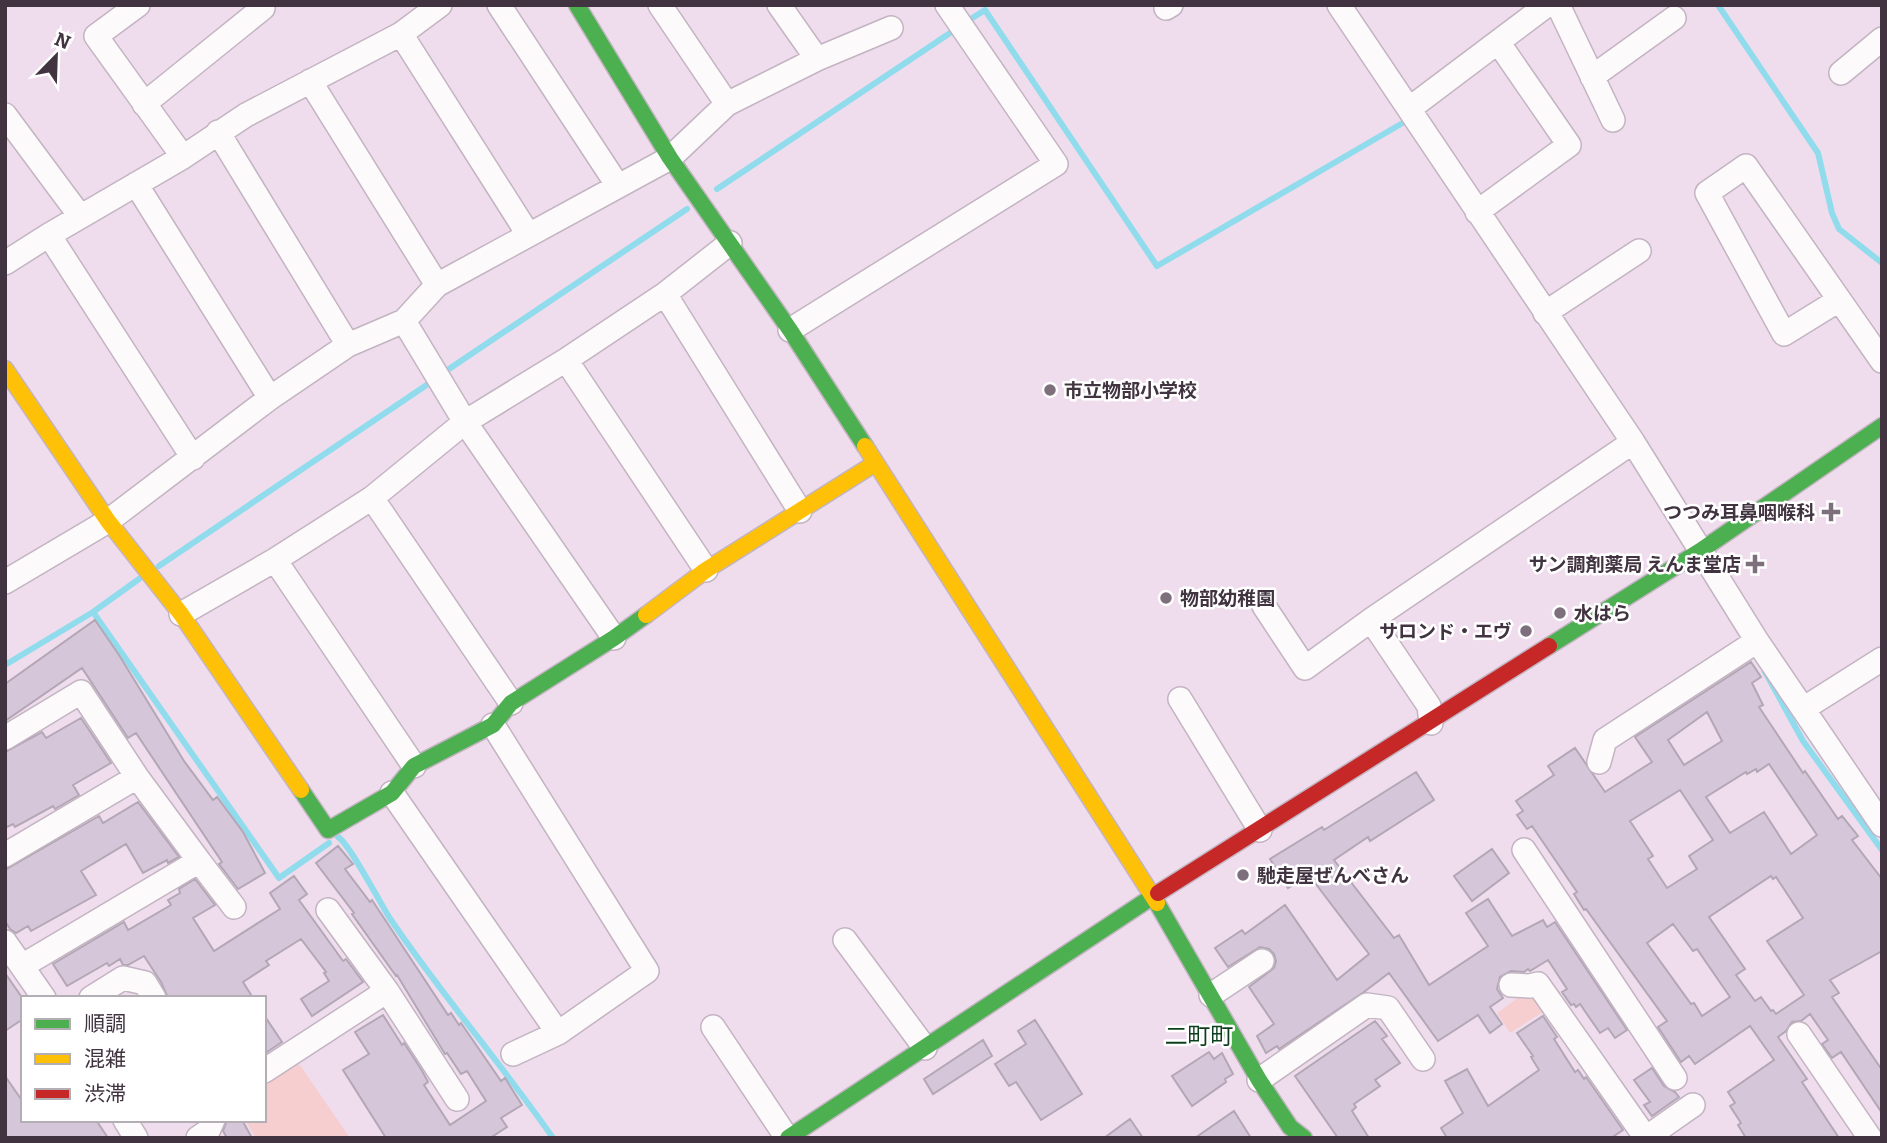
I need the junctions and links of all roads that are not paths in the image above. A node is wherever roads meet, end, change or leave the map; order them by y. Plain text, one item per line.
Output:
1 (138, 5) edge
2 (261, 5) edge
3 (440, 5) edge
4 (499, 5) edge
5 (577, 5) edge
6 (660, 5) edge
7 (779, 5) edge
8 (947, 5) edge
9 (1339, 5) edge
10 (1547, 5) edge
11 (1558, 5) edge
12 (1674, 18) dead end
13 (891, 28) dead end
14 (401, 34) junction
15 (1882, 39) edge
16 (1498, 42) junction
17 (817, 59) junction
18 (1841, 73) dead end
19 (1592, 77) junction
20 (310, 81) junction
21 (144, 104) junction
22 (727, 104) junction
23 (1409, 109) junction
24 (5, 115) edge
25 (1613, 120) dead end
26 (218, 132) junction
27 (183, 157) junction
28 (670, 158) junction
29 (136, 184) junction
30 (618, 186) junction
31 (1477, 212) junction
32 (80, 216) junction
33 (49, 234) junction
34 (528, 234) junction
35 (730, 243) junction
36 (1639, 251) dead end
37 (5, 264) edge
38 (437, 285) junction
39 (665, 294) junction
40 (1839, 300) junction
41 (1545, 313) junction
42 (404, 321) junction
43 (790, 330) junction
44 (348, 345) junction
45 (566, 360) junction
46 (1882, 361) edge
47 (5, 369) edge
48 (270, 398) junction
49 (465, 422) junction
50 (1882, 426) edge
51 (1627, 446) junction
52 (193, 458) junction
53 (874, 464) junction
54 (372, 498) junction
55 (800, 511) junction
56 (108, 521) junction
57 (1700, 551) junction
58 (275, 560) junction
59 (706, 570) junction
60 (6, 579) edge
61 (1264, 606) dead end
62 (181, 614) junction
63 (1371, 620) junction
64 (614, 638) junction
65 (1757, 641) junction
66 (1882, 659) edge
67 (1180, 699) dead end
68 (511, 703) junction
69 (1803, 709) junction
70 (1431, 723) junction
71 (493, 725) junction
72 (5, 738) edge
73 (1600, 762) dead end
74 (414, 766) junction
75 (137, 777) junction
76 (393, 793) junction
77 (1882, 825) edge
78 (1260, 830) junction
79 (1524, 850) dead end
80 (5, 855) edge
81 (199, 861) junction
82 (1152, 897) junction
83 (234, 907) dead end
84 (328, 910) dead end
85 (845, 940) dead end
86 (5, 942) edge
87 (1262, 961) dead end
88 (22, 966) junction
89 (1511, 985) dead end
90 (387, 990) junction
91 (1211, 995) junction
92 (43, 996) edge
93 (94, 996) edge
94 (153, 996) edge
95 (713, 1027) dead end
96 (558, 1033) junction
97 (1799, 1034) dead end
98 (925, 1048) junction
99 (513, 1054) dead end
100 (1423, 1059) dead end
101 (266, 1070) edge
102 (1675, 1078) dead end
103 (1259, 1080) junction
104 (457, 1098) dead end
105 (1693, 1105) dead end
106 (126, 1122) edge
107 (212, 1122) edge
108 (1290, 1134) edge
109 (136, 1138) edge
110 (198, 1138) edge
111 (788, 1138) edge
112 (1646, 1138) edge
113 (1870, 1138) edge

1 - 21 street
2 - 21 street
3 - 14 street
4 - 30 street
5 - 28 street
6 - 22 street
7 - 17 street
8 - 43 street
9 - 23 street
10 - 16 street
11 - 19 street
12 - 19 street
13 - 17 street
14 - 20 street
14 - 34 street
15 - 18 street
16 - 23 street
16 - 31 street
17 - 22 street
19 - 25 street
20 - 26 street
20 - 38 street
21 - 27 street
22 - 28 street
23 - 31 street
24 - 32 street
26 - 27 street
26 - 44 street
27 - 29 street
28 - 30 street
28 - 35 street
29 - 32 street
29 - 48 street
30 - 34 street
31 - 41 street
32 - 33 street
33 - 37 street
33 - 52 street
34 - 38 street
35 - 39 street
35 - 43 street
36 - 41 street
38 - 42 street
39 - 45 street
39 - 55 street
40 - 40 street
40 - 46 street
41 - 51 street
42 - 44 street
42 - 49 street
43 - 53 street
44 - 48 street
45 - 49 street
45 - 59 street
47 - 56 street
48 - 52 street
49 - 54 street
49 - 64 street
50 - 57 street
51 - 57 street
51 - 63 street
52 - 56 street
53 - 55 street
53 - 82 street
54 - 58 street
54 - 68 street
55 - 59 street
56 - 60 street
56 - 62 street
57 - 65 street
57 - 70 street
58 - 62 street
58 - 74 street
59 - 64 street
61 - 63 street
62 - 76 street
63 - 70 street
64 - 68 street
65 - 69 street
65 - 73 street
66 - 69 street
67 - 78 street
68 - 71 street
69 - 77 street
70 - 78 street
71 - 74 street
71 - 96 street
72 - 75 street
74 - 76 street
75 - 80 street
75 - 81 street
76 - 96 street
78 - 82 street
79 - 102 street
81 - 83 street
81 - 88 street
82 - 91 street
82 - 98 street
84 - 90 street
85 - 98 street
86 - 88 street
87 - 91 street
88 - 92 street
89 - 112 street
90 - 101 street
90 - 104 street
91 - 103 street
93 - 94 street
95 - 111 street
96 - 99 street
97 - 113 street
98 - 111 street
100 - 103 street
103 - 108 street
105 - 112 street
106 - 109 street
107 - 110 street

